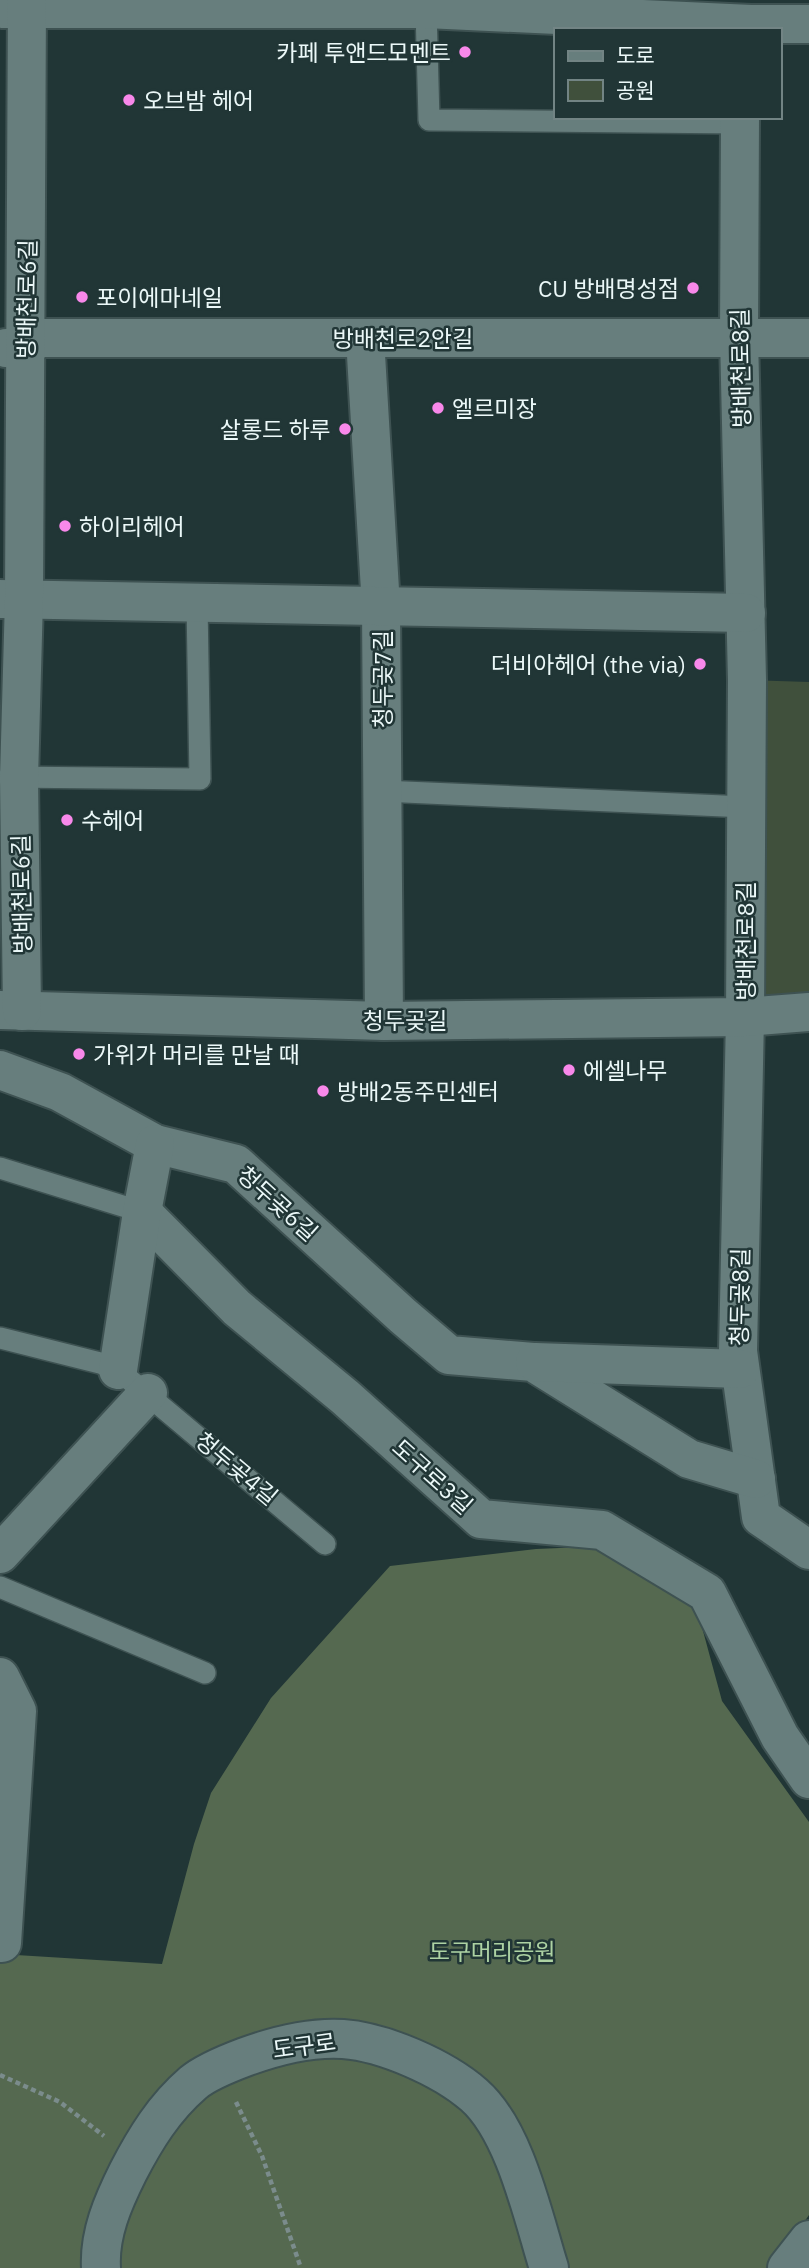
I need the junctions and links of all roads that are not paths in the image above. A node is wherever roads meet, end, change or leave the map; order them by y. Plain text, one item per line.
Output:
1 (18, 6) edge
2 (425, 9) junction
3 (751, 18) edge
4 (809, 24) edge
5 (740, 120) edge
6 (13, 129) edge
7 (739, 337) junction
8 (365, 338) junction
9 (809, 338) edge
10 (13, 348) edge
11 (12, 599) edge
12 (197, 603) junction
13 (381, 607) junction
14 (746, 613) junction
15 (9, 777) edge
16 (382, 791) junction
17 (746, 807) junction
18 (11, 1011) edge
19 (809, 1012) edge
20 (745, 1017) junction
21 (384, 1021) junction
22 (0, 1070) edge
23 (155, 1144) junction
24 (0, 1168) edge
25 (142, 1212) junction
26 (0, 1338) edge
27 (533, 1362) junction
28 (740, 1369) junction
29 (118, 1370) junction
30 (148, 1393) junction
31 (756, 1479) junction
32 (325, 1544) dead end
33 (809, 1550) edge
34 (0, 1554) edge
35 (0, 1587) edge
36 (205, 1673) dead end
37 (0, 1676) edge
38 (809, 1779) edge
39 (1, 1943) edge
40 (809, 2240) edge
41 (101, 2268) edge
42 (550, 2268) edge
43 (787, 2268) edge

1 - 2 street
1 - 6 street, 방배천로6길
2 - 3 street
2 - 5 lane, 방배천로8길
3 - 4 street
5 - 7 street, 방배천로8길
6 - 10 street, 방배천로6길
7 - 8 street, 방배천로2안길
7 - 9 street, 방배천로2안길
7 - 14 street, 방배천로8길
8 - 10 street, 방배천로2안길
8 - 13 street, 청두곶7길
10 - 11 street, 방배천로6길
11 - 12 street
11 - 15 street, 방배천로6길
12 - 13 street
12 - 15 lane
13 - 14 street
13 - 16 street, 청두곶7길
14 - 17 street, 방배천로8길
15 - 18 street, 방배천로6길
16 - 17 lane
16 - 21 street, 청두곶7길
17 - 20 street, 방배천로8길
18 - 21 street, 청두곶길
19 - 20 street, 청두곶길
20 - 21 street, 청두곶길
20 - 28 street, 청두곶8길
22 - 23 street, 청두곶6길
23 - 25 street
23 - 27 street, 청두곶6길
24 - 25 lane
25 - 29 street
25 - 38 street, 도구로3길
26 - 29 lane, 청두곶4길
27 - 28 street, 청두곶6길
27 - 31 street, 청두곶6길
28 - 31 street, 청두곶8길
29 - 30 lane, 청두곶4길
30 - 32 lane, 청두곶4길
30 - 34 street
31 - 33 street, 청두곶8길
35 - 36 lane
37 - 39 street
40 - 43 street
41 - 42 street, 도구로

